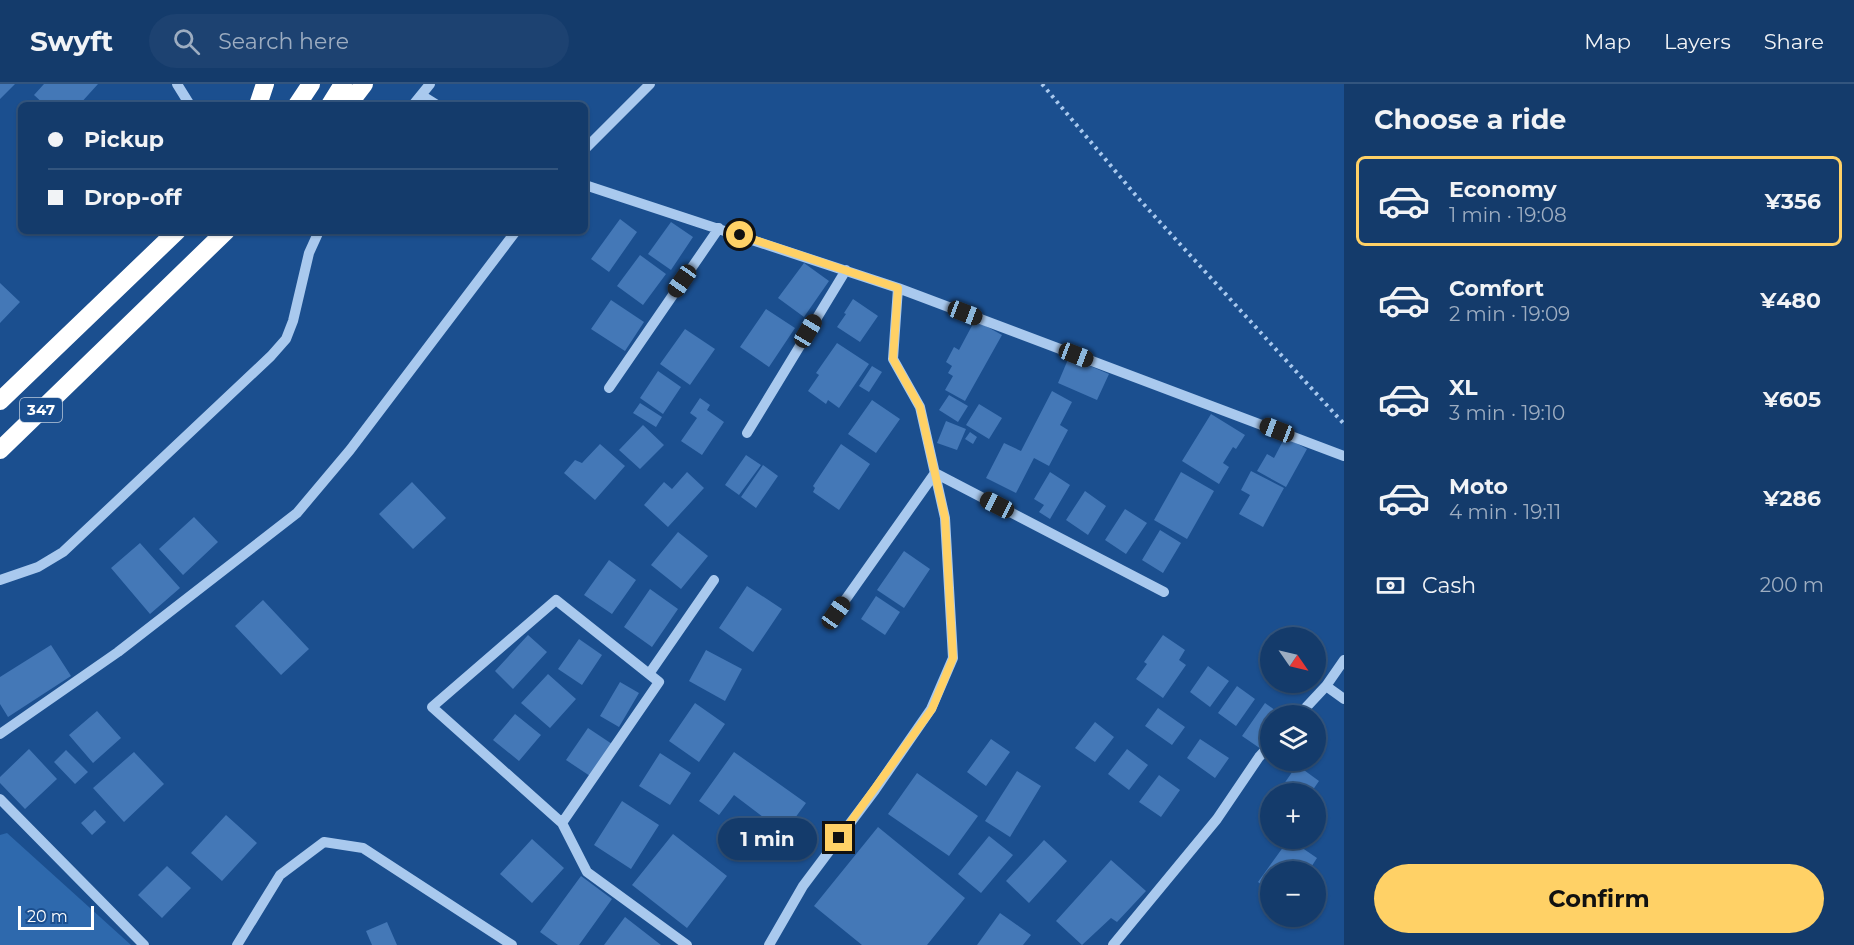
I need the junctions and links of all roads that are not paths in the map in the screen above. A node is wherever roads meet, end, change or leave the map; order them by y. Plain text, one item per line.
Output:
1 (177, 84) edge
2 (265, 84) edge
3 (311, 84) edge
4 (343, 84) edge
5 (364, 84) edge
6 (430, 84) edge
7 (650, 84) edge
8 (421, 95) junction
9 (188, 102) edge
10 (259, 102) edge
11 (299, 102) edge
12 (332, 102) edge
13 (350, 102) edge
14 (415, 102) edge
15 (432, 102) edge
16 (588, 145) edge
17 (588, 185) edge
18 (718, 228) junction
19 (174, 234) edge
20 (223, 234) edge
21 (318, 234) edge
22 (514, 234) edge
23 (846, 270) junction
24 (898, 288) junction
25 (609, 388) dead end
26 (0, 401) edge
27 (747, 433) dead end
28 (0, 450) edge
29 (1344, 456) edge
30 (934, 473) junction
31 (0, 580) edge
32 (714, 580) dead end
33 (1164, 592) dead end
34 (836, 613) dead end
35 (1344, 660) edge
36 (649, 674) junction
37 (1326, 686) joint
38 (1319, 693) edge
39 (1344, 699) edge
40 (1308, 705) edge
41 (0, 734) edge
42 (1260, 756) edge
43 (0, 800) edge
44 (562, 823) junction
45 (144, 945) edge
46 (237, 945) edge
47 (512, 945) edge
48 (687, 945) edge
49 (769, 945) edge
50 (1113, 945) edge

1 - 9 street
2 - 10 highway
3 - 11 highway
4 - 12 highway
5 - 13 highway
6 - 8 street
7 - 16 street
8 - 14 street
8 - 15 street
17 - 18 street
18 - 23 street
18 - 25 street
19 - 26 highway, 347
20 - 28 highway, 347
21 - 31 street
22 - 41 street
23 - 24 street
23 - 27 street
24 - 29 street
24 - 30 street
30 - 33 street
30 - 34 street
30 - 49 street
32 - 36 street
35 - 37 street
36 - 44 street
36 - 44 street
37 - 39 street
38 - 40 street
42 - 50 street
43 - 45 street
44 - 48 street
46 - 47 street

